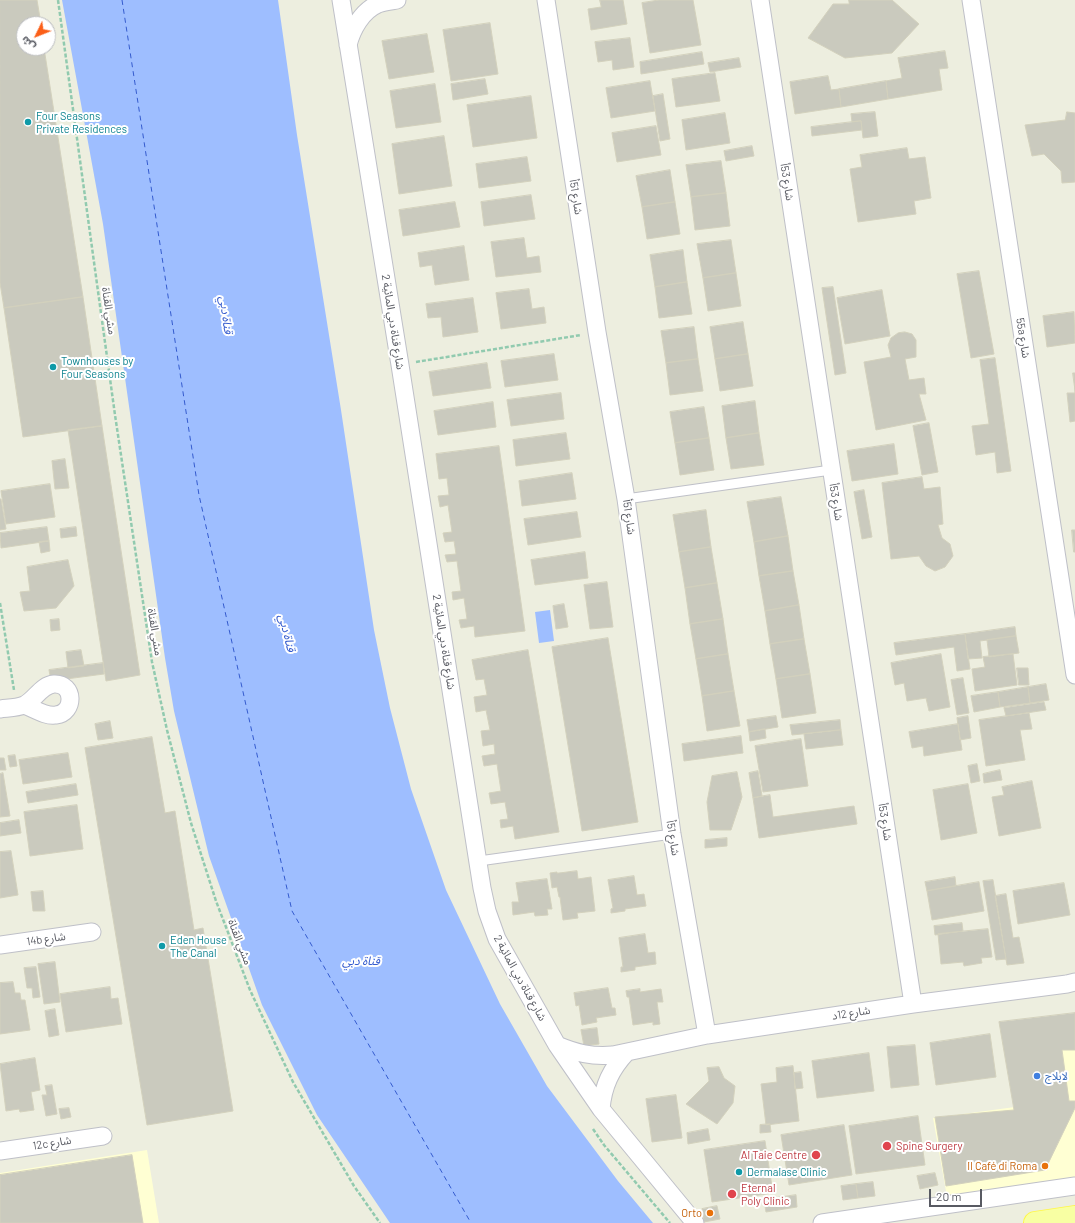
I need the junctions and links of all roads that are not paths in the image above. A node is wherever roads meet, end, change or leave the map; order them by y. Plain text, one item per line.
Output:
1 (341, 0) edge
2 (397, 0) edge
3 (546, 0) edge
4 (760, 0) edge
5 (971, 0) edge
6 (371, 2) edge
7 (347, 45) junction
8 (831, 470) junction
9 (626, 499) junction
10 (1075, 675) edge
11 (672, 834) junction
12 (478, 861) junction
13 (92, 932) dead end
14 (0, 945) edge
15 (1075, 982) edge
16 (913, 1004) junction
17 (707, 1035) junction
18 (557, 1045) junction
19 (627, 1052) junction
20 (601, 1109) junction
21 (103, 1136) dead end
22 (0, 1151) edge
23 (1075, 1186) edge
24 (1075, 1217) edge
25 (695, 1223) edge
26 (822, 1223) edge
27 (1035, 1223) edge

1 - 7 street, شارع قناة دبي المائية 2
2 - 6 street
3 - 9 street, شارع 51أ
4 - 8 street, شارع 53أ
5 - 10 street, 55a شارع
6 - 7 street
7 - 12 street, شارع قناة دبي المائية 2
8 - 9 lane
8 - 16 street, شارع 53أ
9 - 11 street, شارع 51أ
11 - 12 lane
11 - 17 street, شارع 51أ
12 - 18 street, شارع قناة دبي المائية 2
13 - 14 street, 14b شارع
15 - 16 street, شارع 12د
16 - 17 street, شارع 12د
17 - 19 street, شارع 12د
18 - 19 street, شارع 12د
18 - 20 street, شارع قناة دبي المائية 2
19 - 20 street
20 - 25 street, شارع قناة دبي المائية 2
21 - 22 street, 12c شارع
23 - 26 street
24 - 27 main road

